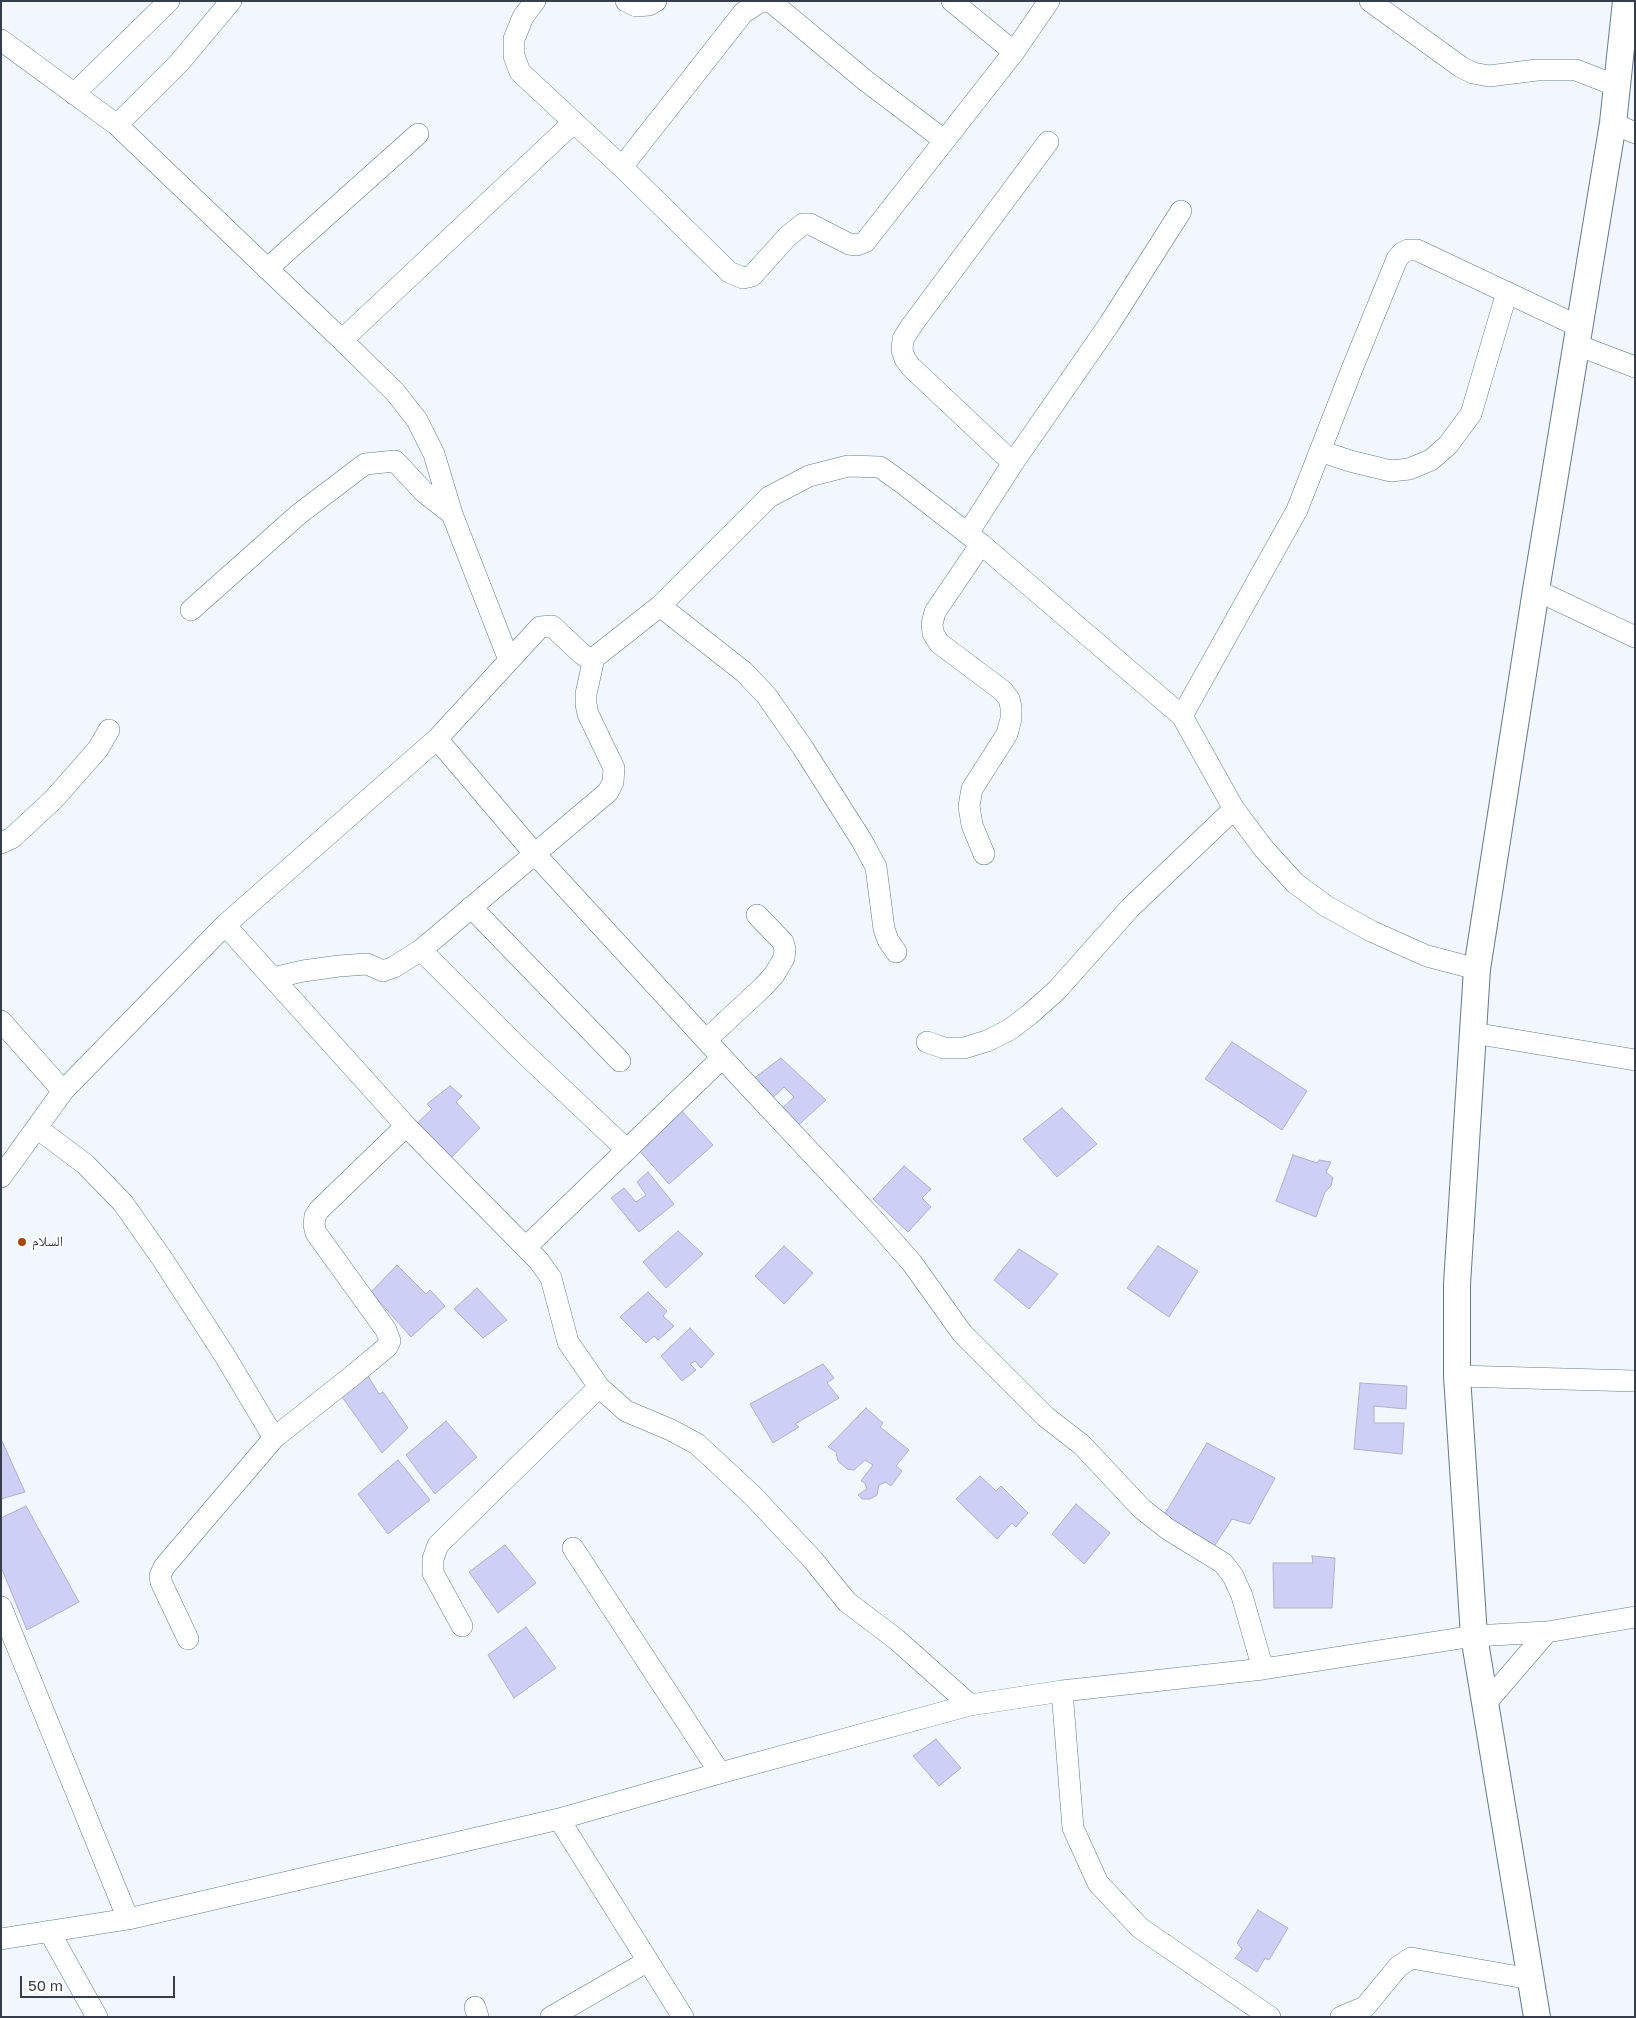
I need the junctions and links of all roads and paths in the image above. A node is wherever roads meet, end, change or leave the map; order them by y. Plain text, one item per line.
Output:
1 (169, 1) edge
2 (231, 1) edge
3 (535, 1) edge
4 (626, 1) edge
5 (656, 1) edge
6 (952, 1) edge
7 (1049, 1) edge
8 (1370, 1) edge
9 (1626, 1) edge
10 (1, 40) edge
11 (1014, 52) junction
12 (1617, 86) junction
13 (74, 94) junction
14 (574, 122) junction
15 (118, 125) junction
16 (1624, 128) edge
17 (418, 134) dead end
18 (944, 140) junction
19 (1048, 142) dead end
20 (622, 167) junction
21 (1181, 211) dead end
22 (267, 268) junction
23 (1507, 292) junction
24 (1579, 336) junction
25 (342, 340) junction
26 (1635, 367) edge
27 (1320, 451) junction
28 (1013, 463) junction
29 (452, 514) junction
30 (974, 538) junction
31 (1536, 590) junction
32 (660, 606) junction
33 (191, 610) dead end
34 (1635, 637) edge
35 (594, 658) junction
36 (509, 660) junction
37 (1182, 716) junction
38 (109, 730) dead end
39 (437, 739) junction
40 (1234, 809) junction
41 (1, 842) edge
42 (534, 853) junction
43 (984, 854) dead end
44 (471, 907) junction
45 (758, 915) dead end
46 (225, 924) junction
47 (421, 950) junction
48 (896, 952) dead end
49 (1478, 969) junction
50 (273, 978) junction
51 (1, 1021) edge
52 (1473, 1033) junction
53 (706, 1040) junction
54 (928, 1042) dead end
55 (722, 1058) junction
56 (1635, 1060) edge
57 (620, 1061) dead end
58 (63, 1091) junction
59 (406, 1126) junction
60 (37, 1128) junction
61 (627, 1150) junction
62 (1, 1178) edge
63 (526, 1247) junction
64 (1457, 1376) junction
65 (1635, 1381) edge
66 (599, 1386) junction
67 (274, 1438) junction
68 (572, 1548) dead end
69 (1, 1607) edge
70 (1635, 1617) edge
71 (462, 1626) dead end
72 (1547, 1632) junction
73 (1474, 1636) junction
74 (188, 1639) dead end
75 (9, 1650) edge
76 (1263, 1669) junction
77 (1062, 1691) junction
78 (1485, 1704) junction
79 (970, 1705) junction
80 (720, 1773) junction
81 (559, 1819) junction
82 (128, 1919) junction
83 (49, 1932) junction
84 (1, 1939) edge
85 (648, 1961) junction
86 (1531, 1979) junction
87 (97, 2017) edge
88 (552, 2017) edge
89 (683, 2017) edge
90 (1270, 2017) edge
91 (1341, 2017) edge
92 (1537, 2017) edge

1 - 13 street
2 - 15 street
3 - 14 street
4 - 5 street
6 - 11 street
7 - 11 street
8 - 12 street
9 - 12 street
10 - 13 street
11 - 18 street
12 - 16 street
13 - 15 street
14 - 20 street
14 - 25 street
15 - 22 street
16 - 24 street
17 - 22 street
18 - 20 street
18 - 20 street
19 - 28 street
21 - 28 street
22 - 25 street
23 - 24 street
23 - 27 street
23 - 27 street
24 - 26 street
24 - 31 street
25 - 29 street
27 - 37 street
28 - 30 street
29 - 33 street
29 - 36 street
30 - 32 street
30 - 37 street
30 - 43 street
31 - 34 street
31 - 49 street
32 - 35 street
32 - 48 street
35 - 36 street
35 - 42 street
36 - 39 street
37 - 40 street
38 - 41 street
39 - 42 street
39 - 46 street
40 - 49 street
40 - 54 street
42 - 44 street
42 - 53 street
44 - 47 street
44 - 57 street
45 - 53 street
46 - 50 street
46 - 58 street
47 - 50 street
47 - 61 street
49 - 52 street
50 - 59 street
51 - 58 street
52 - 56 street
52 - 64 street
53 - 55 street
55 - 61 street
55 - 76 street
58 - 60 street
59 - 63 street
59 - 67 street
60 - 62 street
60 - 67 street
61 - 63 street
63 - 66 street
64 - 65 street
64 - 73 street
66 - 71 street
66 - 79 street
67 - 74 street
68 - 80 street
69 - 75 street
70 - 72 street
72 - 73 street
72 - 78 street
73 - 76 street
73 - 78 street
75 - 82 street
76 - 77 street
77 - 79 street
77 - 90 street
78 - 86 street
79 - 80 street
80 - 81 street
81 - 82 street
81 - 85 street
82 - 83 street
83 - 84 street
83 - 87 street
85 - 88 street
85 - 89 street
86 - 91 street
86 - 92 street

